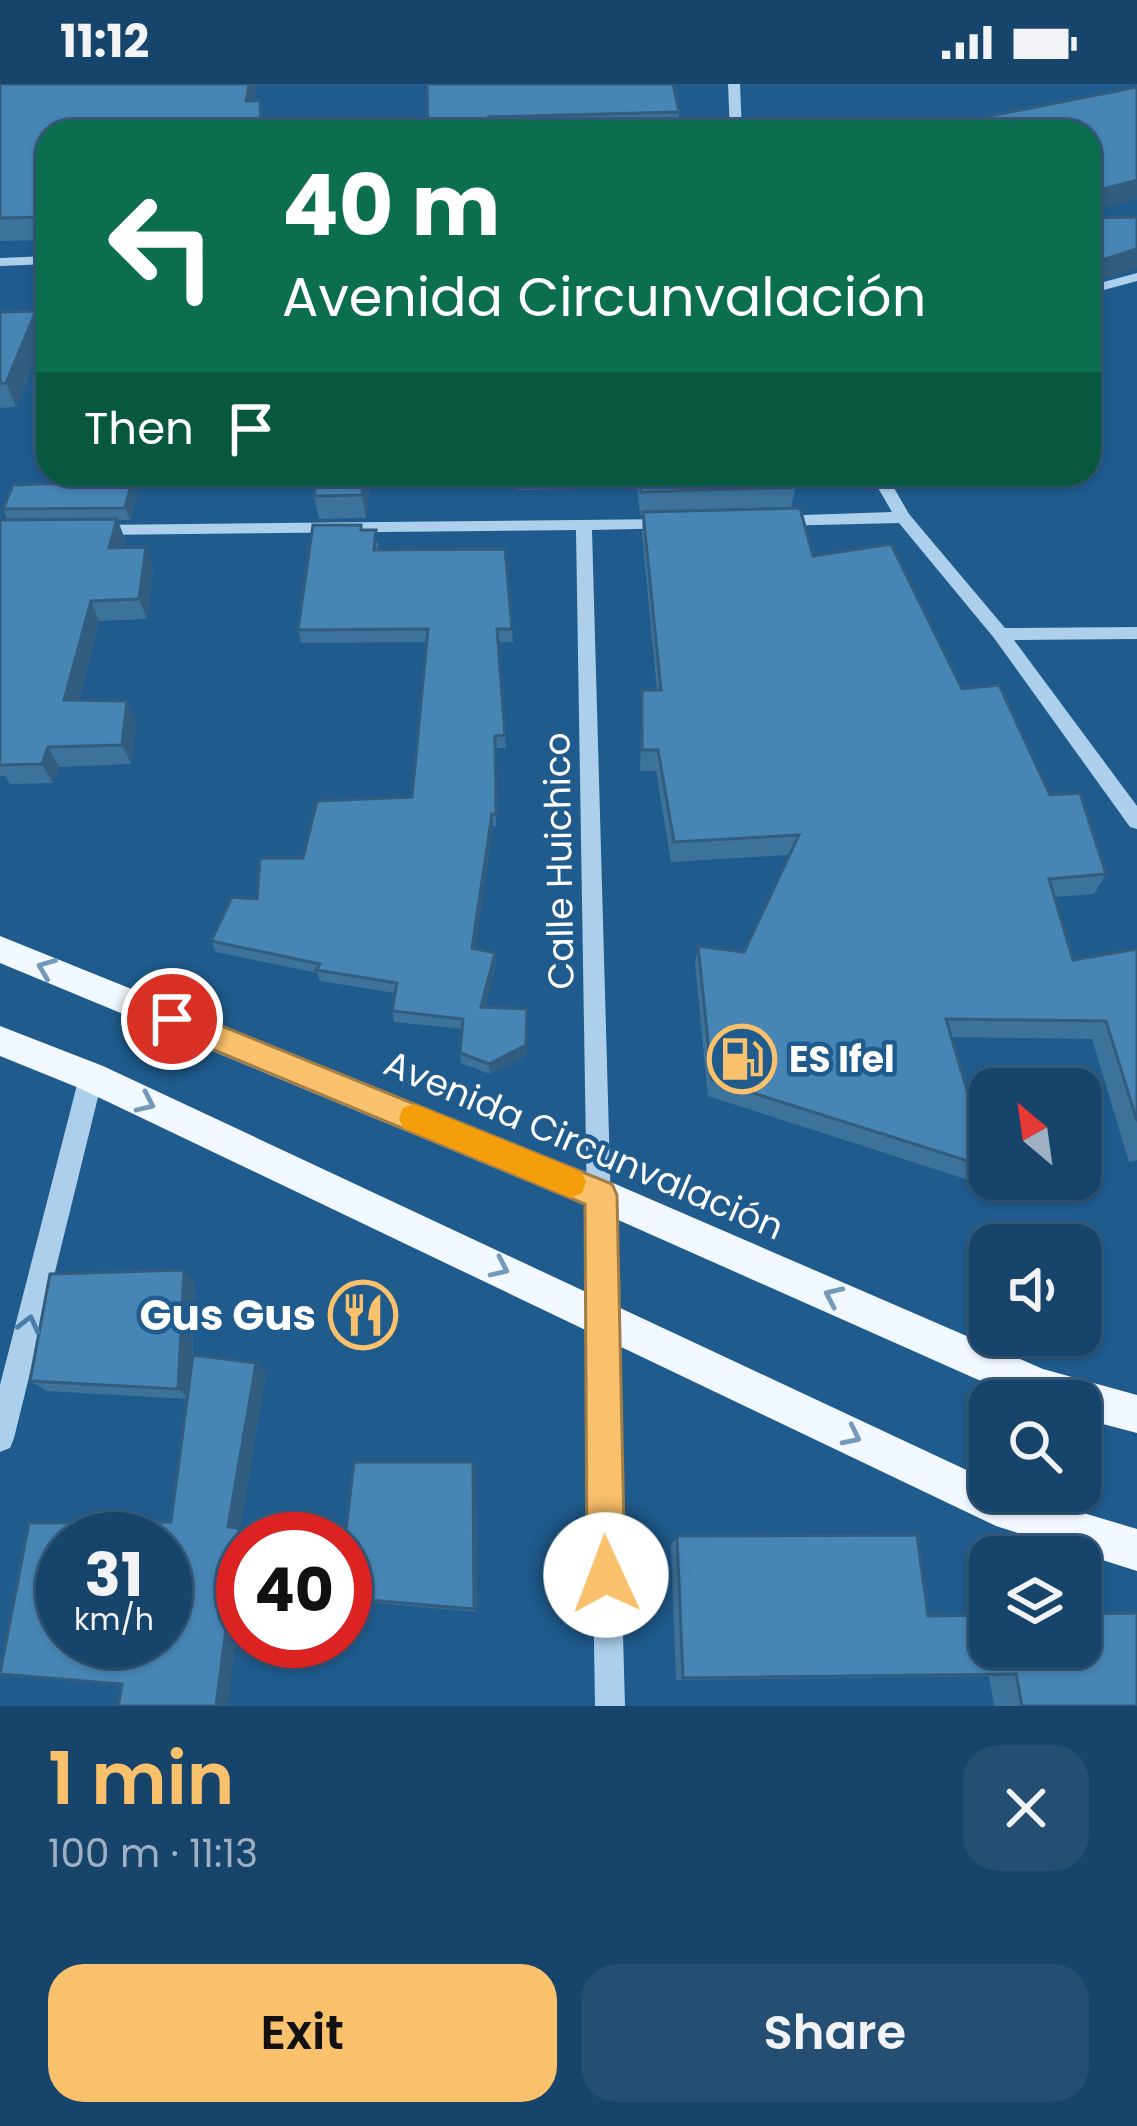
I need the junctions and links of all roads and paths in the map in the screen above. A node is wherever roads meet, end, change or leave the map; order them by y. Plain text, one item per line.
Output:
1 (734, 84) edge
2 (736, 120) edge
3 (36, 260) edge
4 (0, 262) edge
5 (1137, 277) edge
6 (1101, 287) edge
7 (885, 486) edge
8 (903, 518) junction
9 (766, 521) edge
10 (698, 523) edge
11 (584, 526) junction
12 (87, 530) edge
13 (1137, 633) edge
14 (1000, 634) junction
15 (1137, 821) edge
16 (0, 949) edge
17 (0, 1041) edge
18 (91, 1077) junction
19 (601, 1195) junction
20 (599, 1314) junction
21 (1137, 1414) edge
22 (0, 1438) edge
23 (1137, 1550) edge
24 (610, 1706) edge

1 - 2 street
3 - 4 street
5 - 6 street
7 - 8 street
8 - 9 street
8 - 14 street
10 - 11 street
11 - 12 street
11 - 19 street, Calle Huichico
13 - 14 street
14 - 15 street
19 -> 16 main road, Avenida Circunvalación
17 - 18 main road
18 -> 20 main road
22 -> 18 street
19 - 20 street, Calle Huichico
21 -> 19 main road, Avenida Circunvalación
20 -> 23 main road
20 - 24 street, Calle Huichico

